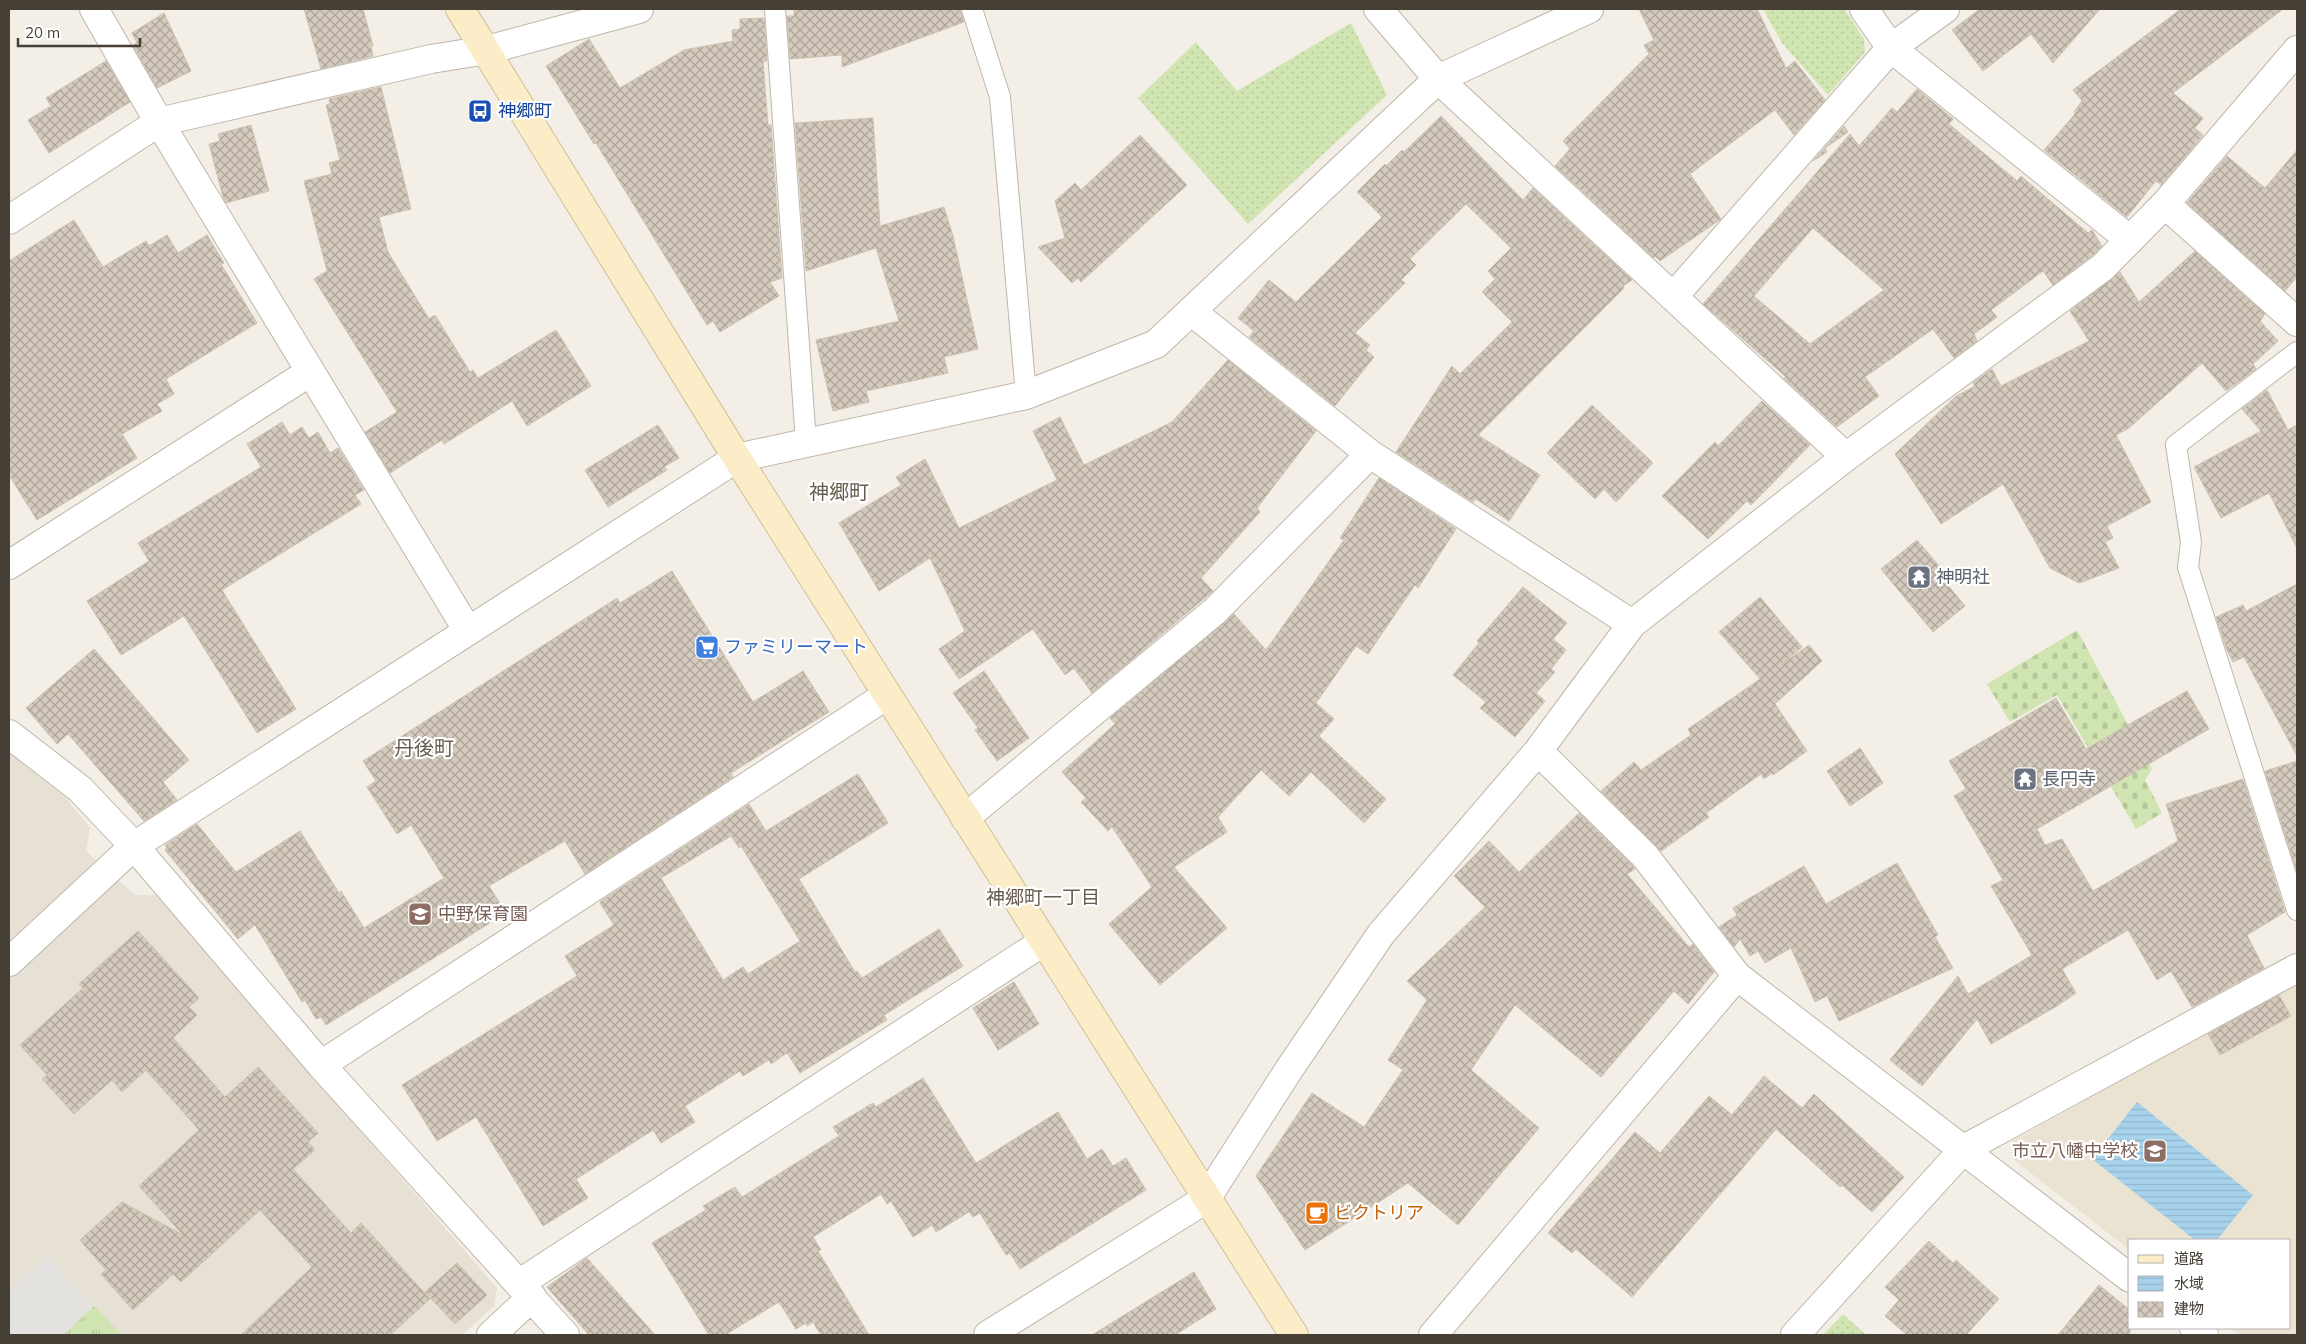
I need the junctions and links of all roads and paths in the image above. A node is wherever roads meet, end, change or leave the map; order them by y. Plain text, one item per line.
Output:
1 (94, 9) edge
2 (460, 9) edge
3 (639, 9) edge
4 (775, 9) edge
5 (972, 9) edge
6 (1378, 9) edge
7 (1589, 9) edge
8 (1864, 9) edge
9 (1945, 9) edge
10 (1891, 48) junction
11 (486, 50) junction
12 (2297, 50) edge
13 (1438, 79) junction
14 (159, 122) junction
15 (2165, 204) junction
16 (9, 220) edge
17 (2130, 240) junction
18 (1673, 297) junction
19 (1191, 311) junction
20 (2297, 322) edge
21 (2297, 352) edge
22 (310, 372) junction
23 (1026, 395) junction
24 (806, 442) junction
25 (1370, 454) junction
26 (1846, 457) junction
27 (737, 458) junction
28 (9, 565) edge
29 (1632, 624) junction
30 (468, 631) junction
31 (887, 695) junction
32 (9, 734) edge
33 (1538, 751) junction
34 (965, 818) junction
35 (134, 846) junction
36 (2297, 910) edge
37 (1043, 942) junction
38 (9, 962) edge
39 (2297, 968) edge
40 (1737, 976) junction
41 (321, 1065) junction
42 (1964, 1149) junction
43 (1206, 1199) junction
44 (2128, 1276) edge
45 (526, 1290) junction
46 (491, 1335) edge
47 (565, 1335) edge
48 (988, 1335) edge
49 (1294, 1335) edge
50 (1433, 1335) edge
51 (1795, 1335) edge

1 - 14 street
2 - 11 street
3 - 11 street
4 - 24 lane
5 - 23 lane
6 - 13 street
7 - 13 street
8 - 10 street
9 - 10 street
10 - 17 street
10 - 18 street
11 - 14 street
11 - 27 street
12 - 15 street
13 - 18 street
13 - 19 street
14 - 16 street
14 - 22 street
15 - 17 street
15 - 20 street
17 - 26 street
18 - 26 street
19 - 23 street
19 - 25 street
21 - 36 lane
22 - 28 street
22 - 30 street
23 - 24 street
24 - 27 street
25 - 29 street
25 - 34 street
26 - 29 street
27 - 30 street
27 - 31 street
29 - 33 street
30 - 35 street
31 - 34 street
31 - 41 street
32 - 35 street
33 - 40 street
33 - 43 street
34 - 37 street
35 - 38 street
35 - 41 street
37 - 43 street
37 - 45 street
39 - 42 street
40 - 42 street
40 - 50 street
41 - 45 street
42 - 44 street
42 - 51 street
43 - 48 street
43 - 49 street
45 - 46 street
45 - 47 street

